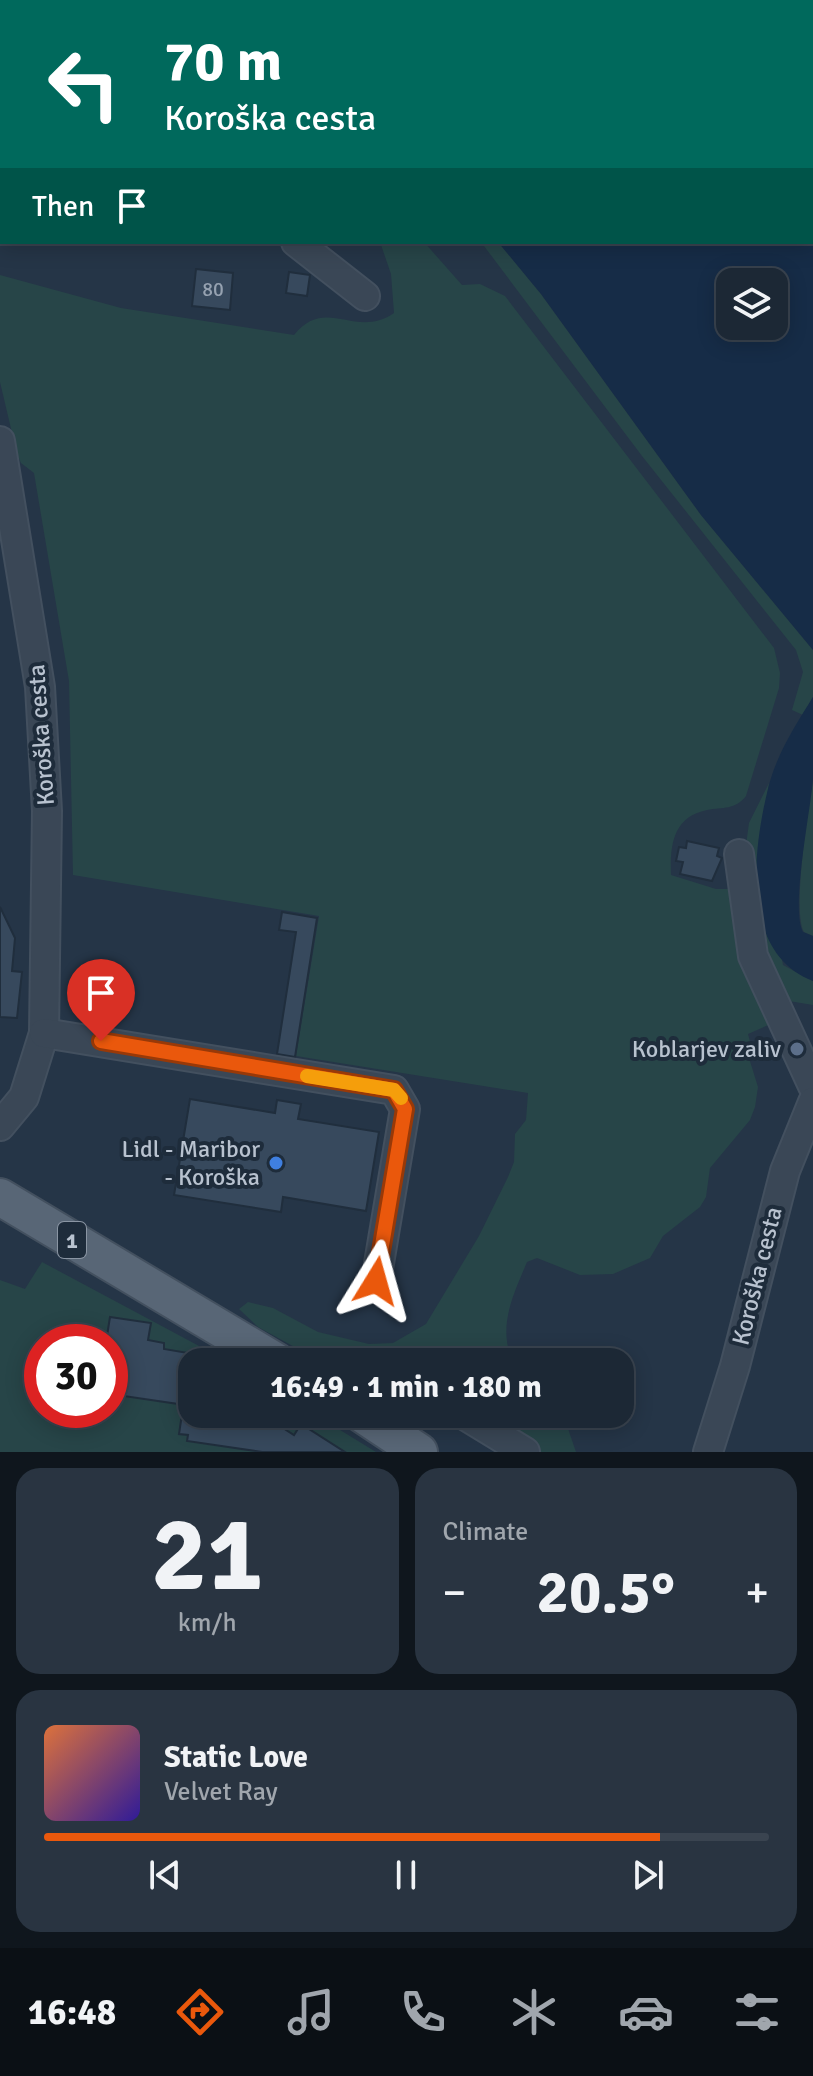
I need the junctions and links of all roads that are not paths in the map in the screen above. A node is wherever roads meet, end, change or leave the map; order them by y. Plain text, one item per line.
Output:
1 (299, 244) edge
2 (365, 296) dead end
3 (0, 441) edge
4 (739, 854) dead end
5 (44, 1033) junction
6 (813, 1086) edge
7 (813, 1102) edge
8 (0, 1126) edge
9 (0, 1197) edge
10 (376, 1281) dead end
11 (253, 1348) edge
12 (383, 1428) edge
13 (489, 1428) edge
14 (419, 1452) edge
15 (525, 1452) edge
16 (708, 1452) edge

1 - 2 street
3 - 5 street, Koroška cesta
4 - 6 street
5 - 8 street, Koroška cesta
5 - 10 street
7 - 16 street, Koroška cesta
9 - 11 main road, 1
12 - 14 main road
13 - 15 street

